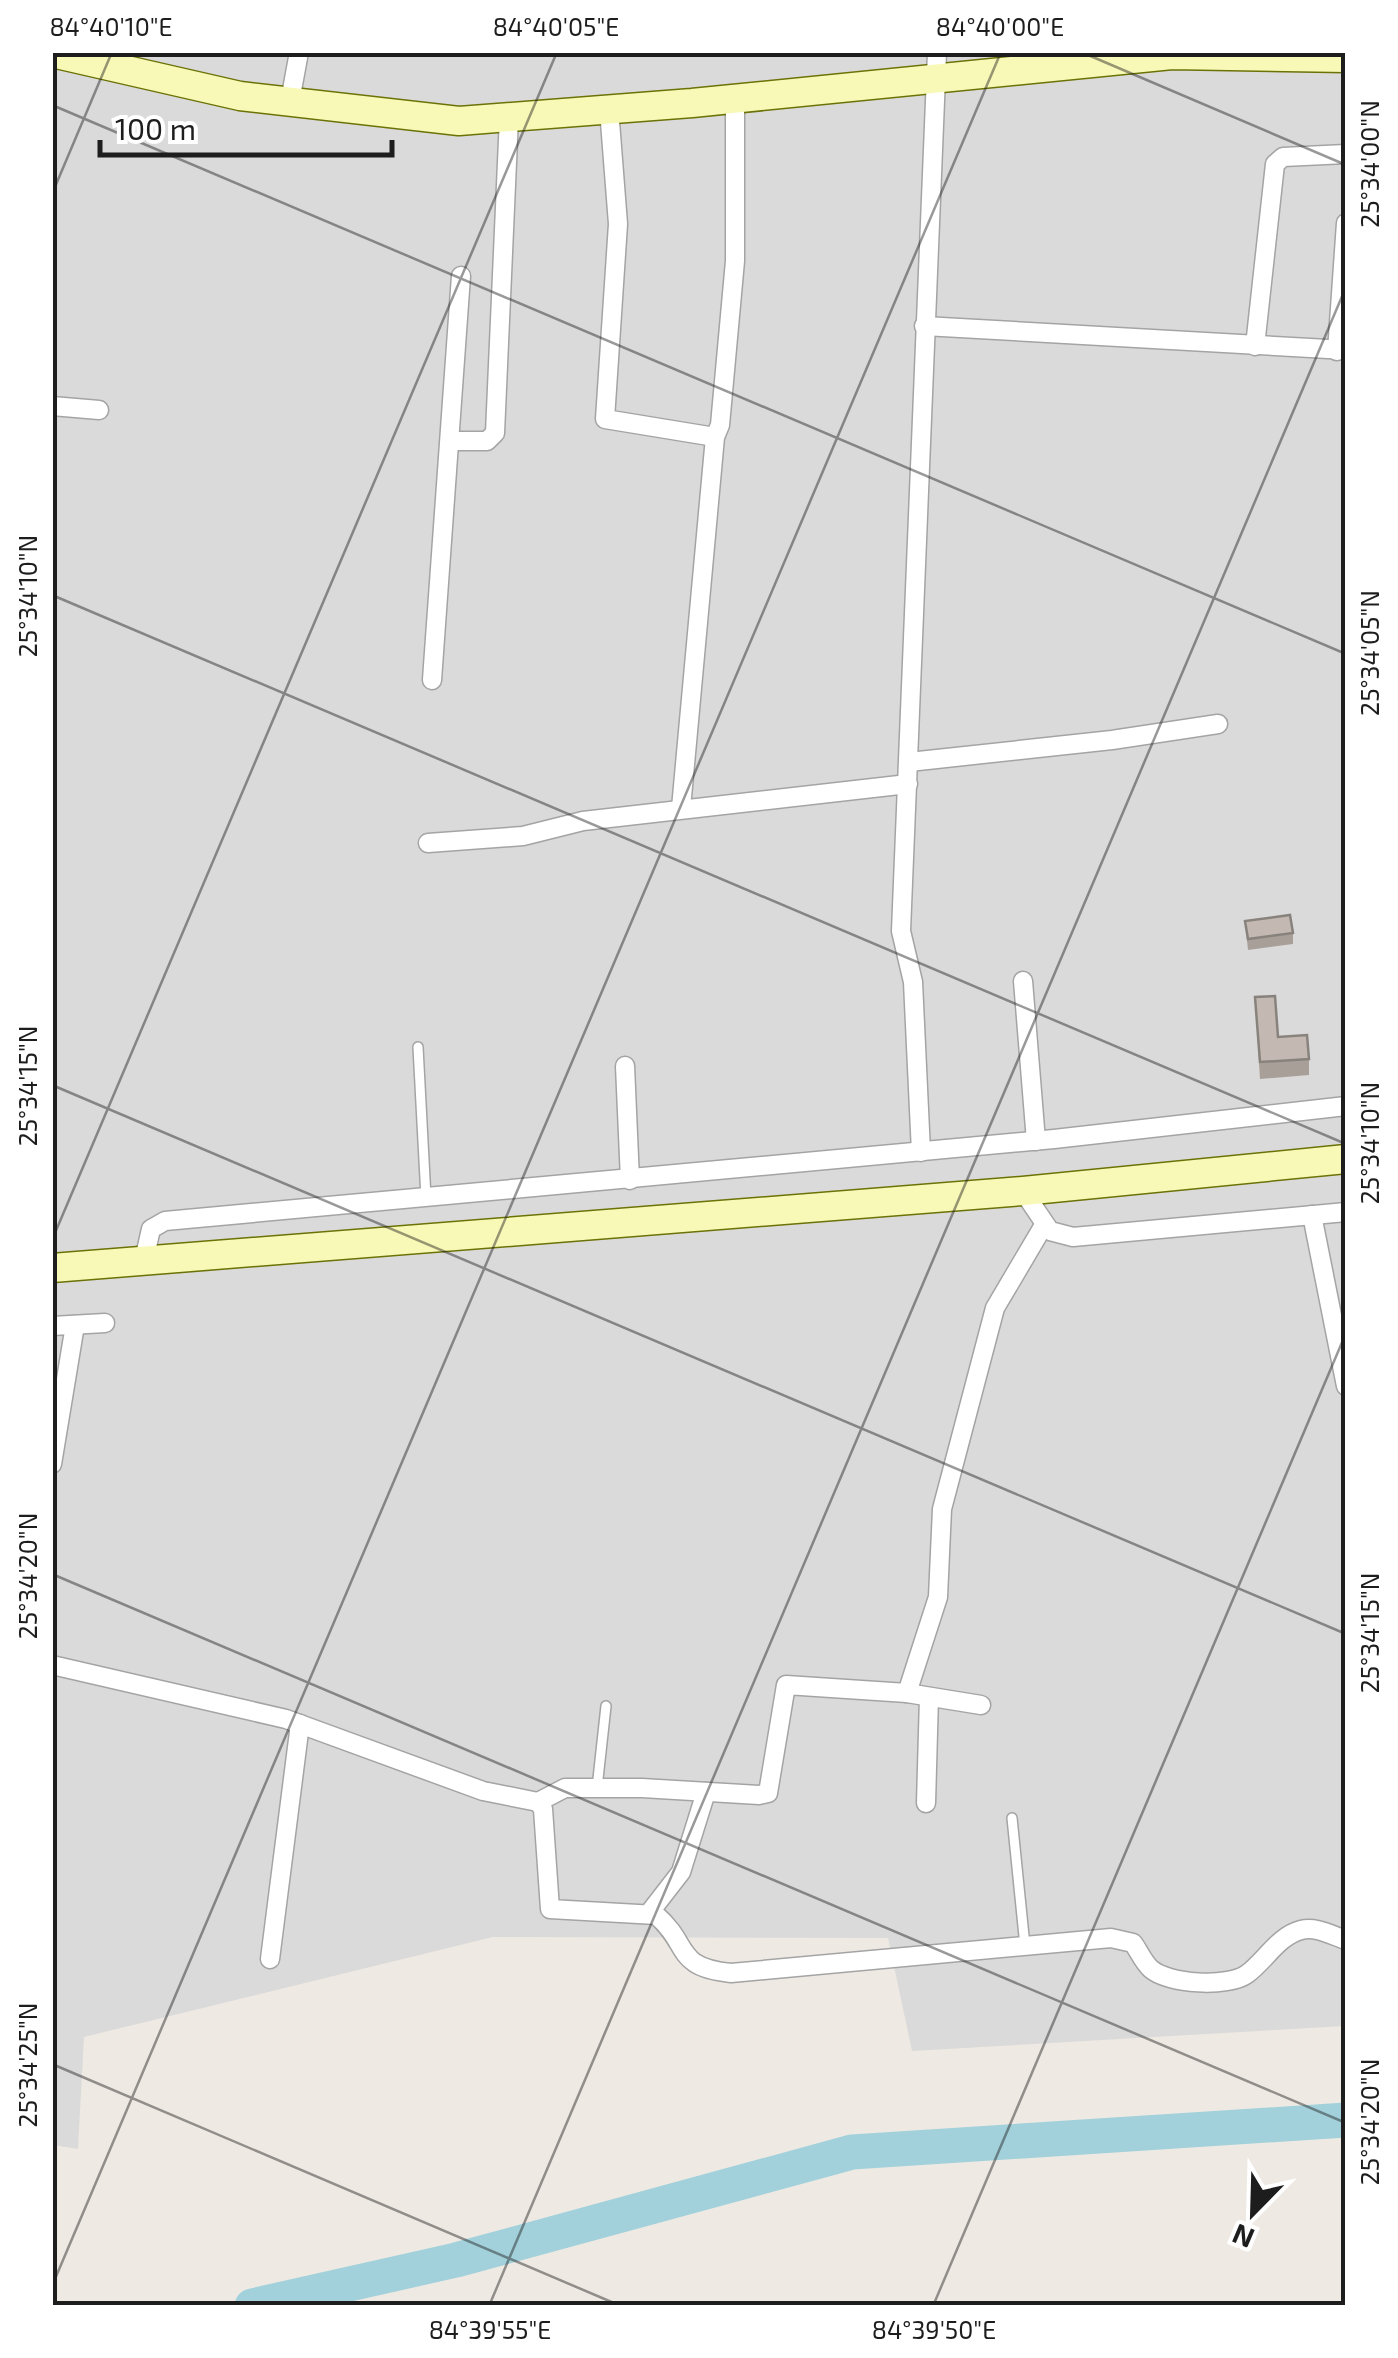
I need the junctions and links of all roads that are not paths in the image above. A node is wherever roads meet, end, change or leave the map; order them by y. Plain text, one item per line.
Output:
1 (299, 52) edge
2 (52, 53) edge
3 (1346, 58) edge
4 (933, 62) edge
5 (736, 98) junction
6 (290, 101) junction
7 (609, 109) junction
8 (510, 117) junction
9 (1346, 154) edge
10 (1346, 223) edge
11 (461, 276) dead end
12 (925, 326) junction
13 (1255, 346) junction
14 (1341, 351) edge
15 (52, 406) edge
16 (99, 410) dead end
17 (715, 436) junction
18 (451, 442) junction
19 (432, 680) dead end
20 (1218, 724) dead end
21 (909, 762) junction
22 (908, 784) junction
23 (681, 808) junction
24 (428, 843) dead end
25 (1023, 981) dead end
26 (418, 1047) dead end
27 (625, 1066) dead end
28 (1346, 1106) edge
29 (1036, 1141) junction
30 (922, 1152) junction
31 (1346, 1159) edge
32 (630, 1180) junction
33 (1023, 1191) junction
34 (426, 1198) junction
35 (1346, 1212) edge
36 (1312, 1216) junction
37 (1044, 1225) junction
38 (144, 1260) junction
39 (52, 1268) edge
40 (105, 1323) dead end
41 (75, 1325) junction
42 (52, 1326) edge
43 (1346, 1386) edge
44 (52, 1464) edge
45 (52, 1665) edge
46 (907, 1694) junction
47 (928, 1696) junction
48 (981, 1705) dead end
49 (606, 1706) dead end
50 (300, 1724) junction
51 (598, 1788) junction
52 (706, 1792) junction
53 (538, 1802) junction
54 (926, 1803) dead end
55 (1012, 1818) dead end
56 (650, 1912) junction
57 (1346, 1940) edge
58 (1025, 1946) junction
59 (270, 1960) dead end

1 - 6 street
2 - 6 street
3 - 4 street
4 - 5 street
4 - 12 street
5 - 7 street
5 - 17 street
6 - 8 street
7 - 8 street
7 - 17 street
8 - 18 street
9 - 13 street
10 - 14 street
11 - 18 street
12 - 13 street
12 - 21 street
13 - 14 street
15 - 16 street
17 - 23 street
18 - 19 street
20 - 21 street
21 - 22 street
22 - 23 street
22 - 30 street
23 - 24 street
25 - 29 street
26 - 34 lane
27 - 32 street
28 - 29 street
29 - 30 street
30 - 32 street
31 - 33 street
32 - 34 street
33 - 37 street
33 - 38 street
34 - 38 street
35 - 36 street
36 - 37 street
36 - 43 street
37 - 46 street
38 - 39 street
40 - 41 street
41 - 42 street
41 - 44 street
45 - 50 street
46 - 47 street
46 - 52 street
47 - 48 street
47 - 54 street
49 - 51 lane
50 - 53 street
50 - 59 street
51 - 52 street
51 - 53 street
52 - 56 street
53 - 56 street
55 - 58 lane
56 - 58 street
57 - 58 street

